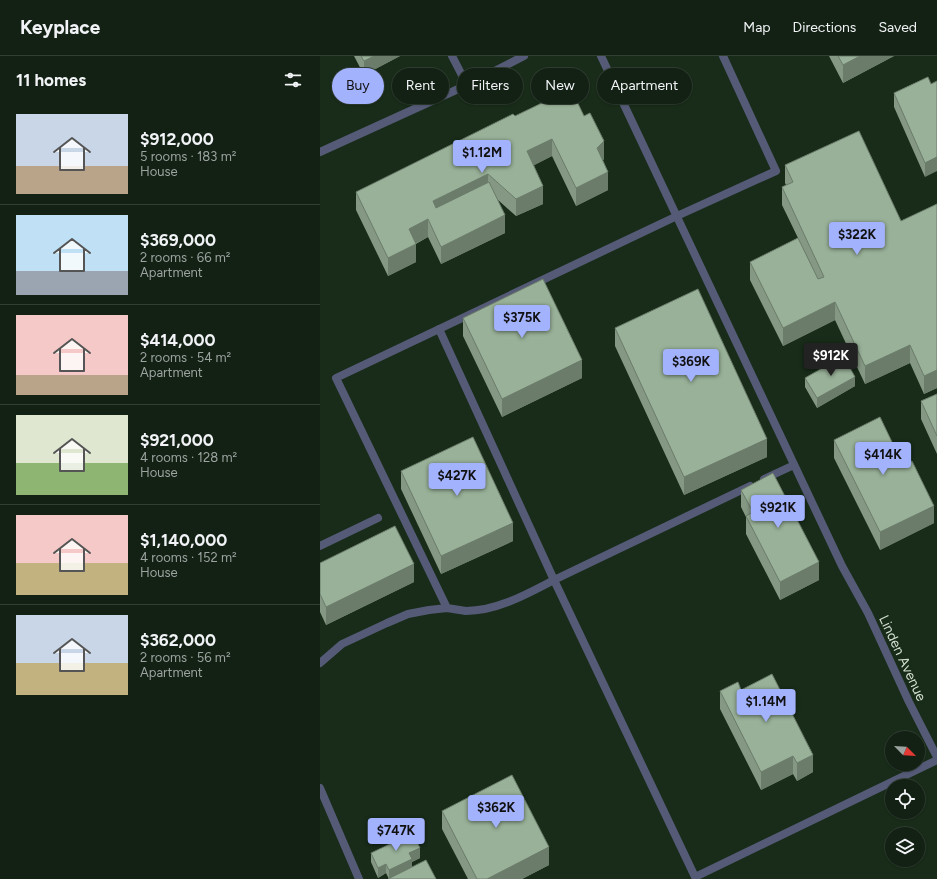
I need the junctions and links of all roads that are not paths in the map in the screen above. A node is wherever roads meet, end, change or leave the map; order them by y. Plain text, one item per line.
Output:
1 (452, 56) edge
2 (524, 56) edge
3 (601, 56) edge
4 (724, 56) edge
5 (458, 68) edge
6 (500, 68) edge
7 (457, 89) edge
8 (320, 152) edge
9 (677, 216) junction
10 (439, 329) junction
11 (794, 465) junction
12 (378, 518) dead end
13 (320, 546) edge
14 (554, 580) junction
15 (447, 608) junction
16 (320, 663) edge
17 (937, 757) edge
18 (937, 760) edge
19 (320, 788) edge
20 (696, 878) edge
21 (359, 879) edge

1 - 5 lane
2 - 6 lane
3 - 9 lane, Linden Avenue
4 - 9 lane
7 - 8 lane
9 - 10 lane
9 - 11 lane, Linden Avenue
10 - 14 lane
10 - 15 lane
11 - 14 lane
11 - 17 lane, Linden Avenue
12 - 13 lane
14 - 15 lane
14 - 20 lane
15 - 16 lane
18 - 20 lane
19 - 21 lane

